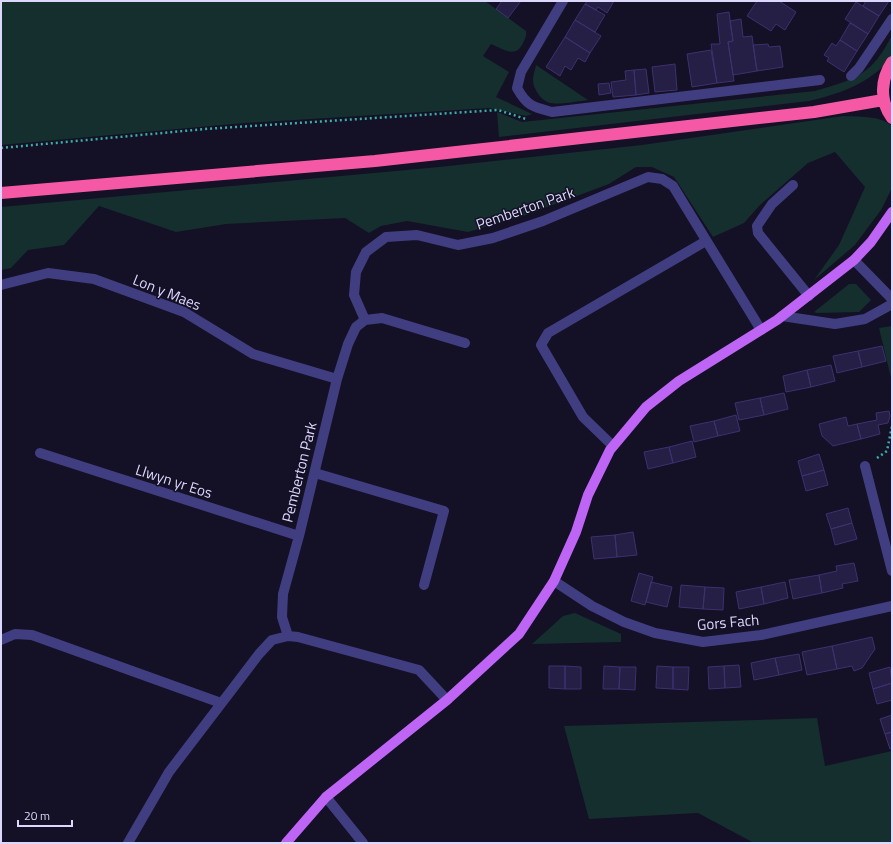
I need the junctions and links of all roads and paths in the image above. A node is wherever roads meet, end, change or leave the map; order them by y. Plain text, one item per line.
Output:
1 (563, 1) edge
2 (892, 19) edge
3 (892, 62) edge
4 (851, 76) dead end
5 (820, 80) dead end
6 (883, 100) junction
7 (892, 118) edge
8 (533, 119) dead end
9 (1, 148) edge
10 (793, 185) dead end
11 (1, 193) edge
12 (892, 212) edge
13 (706, 241) junction
14 (854, 260) junction
15 (1, 285) edge
16 (809, 296) junction
17 (892, 299) edge
18 (892, 304) edge
19 (782, 316) junction
20 (365, 320) junction
21 (761, 330) junction
22 (465, 343) dead end
23 (338, 379) junction
24 (892, 426) edge
25 (613, 446) junction
26 (40, 453) dead end
27 (865, 466) joint
28 (315, 473) junction
29 (299, 536) junction
30 (892, 571) edge
31 (554, 581) junction
32 (424, 585) dead end
33 (892, 606) edge
34 (288, 636) junction
35 (1, 640) edge
36 (447, 700) junction
37 (221, 703) junction
38 (326, 797) junction
39 (128, 843) edge
40 (286, 843) edge
41 (363, 843) edge

1 - 5 street
2 - 4 street
3 - 6 highway
6 - 7 highway
6 - 11 highway
8 - 9 path
10 - 16 street
12 - 14 main road
13 - 20 street, Pemberton Park
13 - 21 street, Pemberton Park
13 - 25 street
14 - 16 main road
14 - 17 street
15 - 23 street, Lon y Maes
16 - 19 main road
18 - 19 street
19 - 21 main road
20 - 22 street
20 - 23 street, Pemberton Park
21 - 25 main road
23 - 28 street, Pemberton Park
24 - 27 path
25 - 31 main road
26 - 29 street, Llwyn yr Eos
27 - 30 street
28 - 29 street, Pemberton Park
28 - 32 street
29 - 34 street, Pemberton Park
31 - 33 street, Gors Fach
31 - 36 main road
34 - 36 street
34 - 37 street
35 - 37 street
36 - 38 main road
37 - 39 street
38 - 40 main road
38 - 41 street

